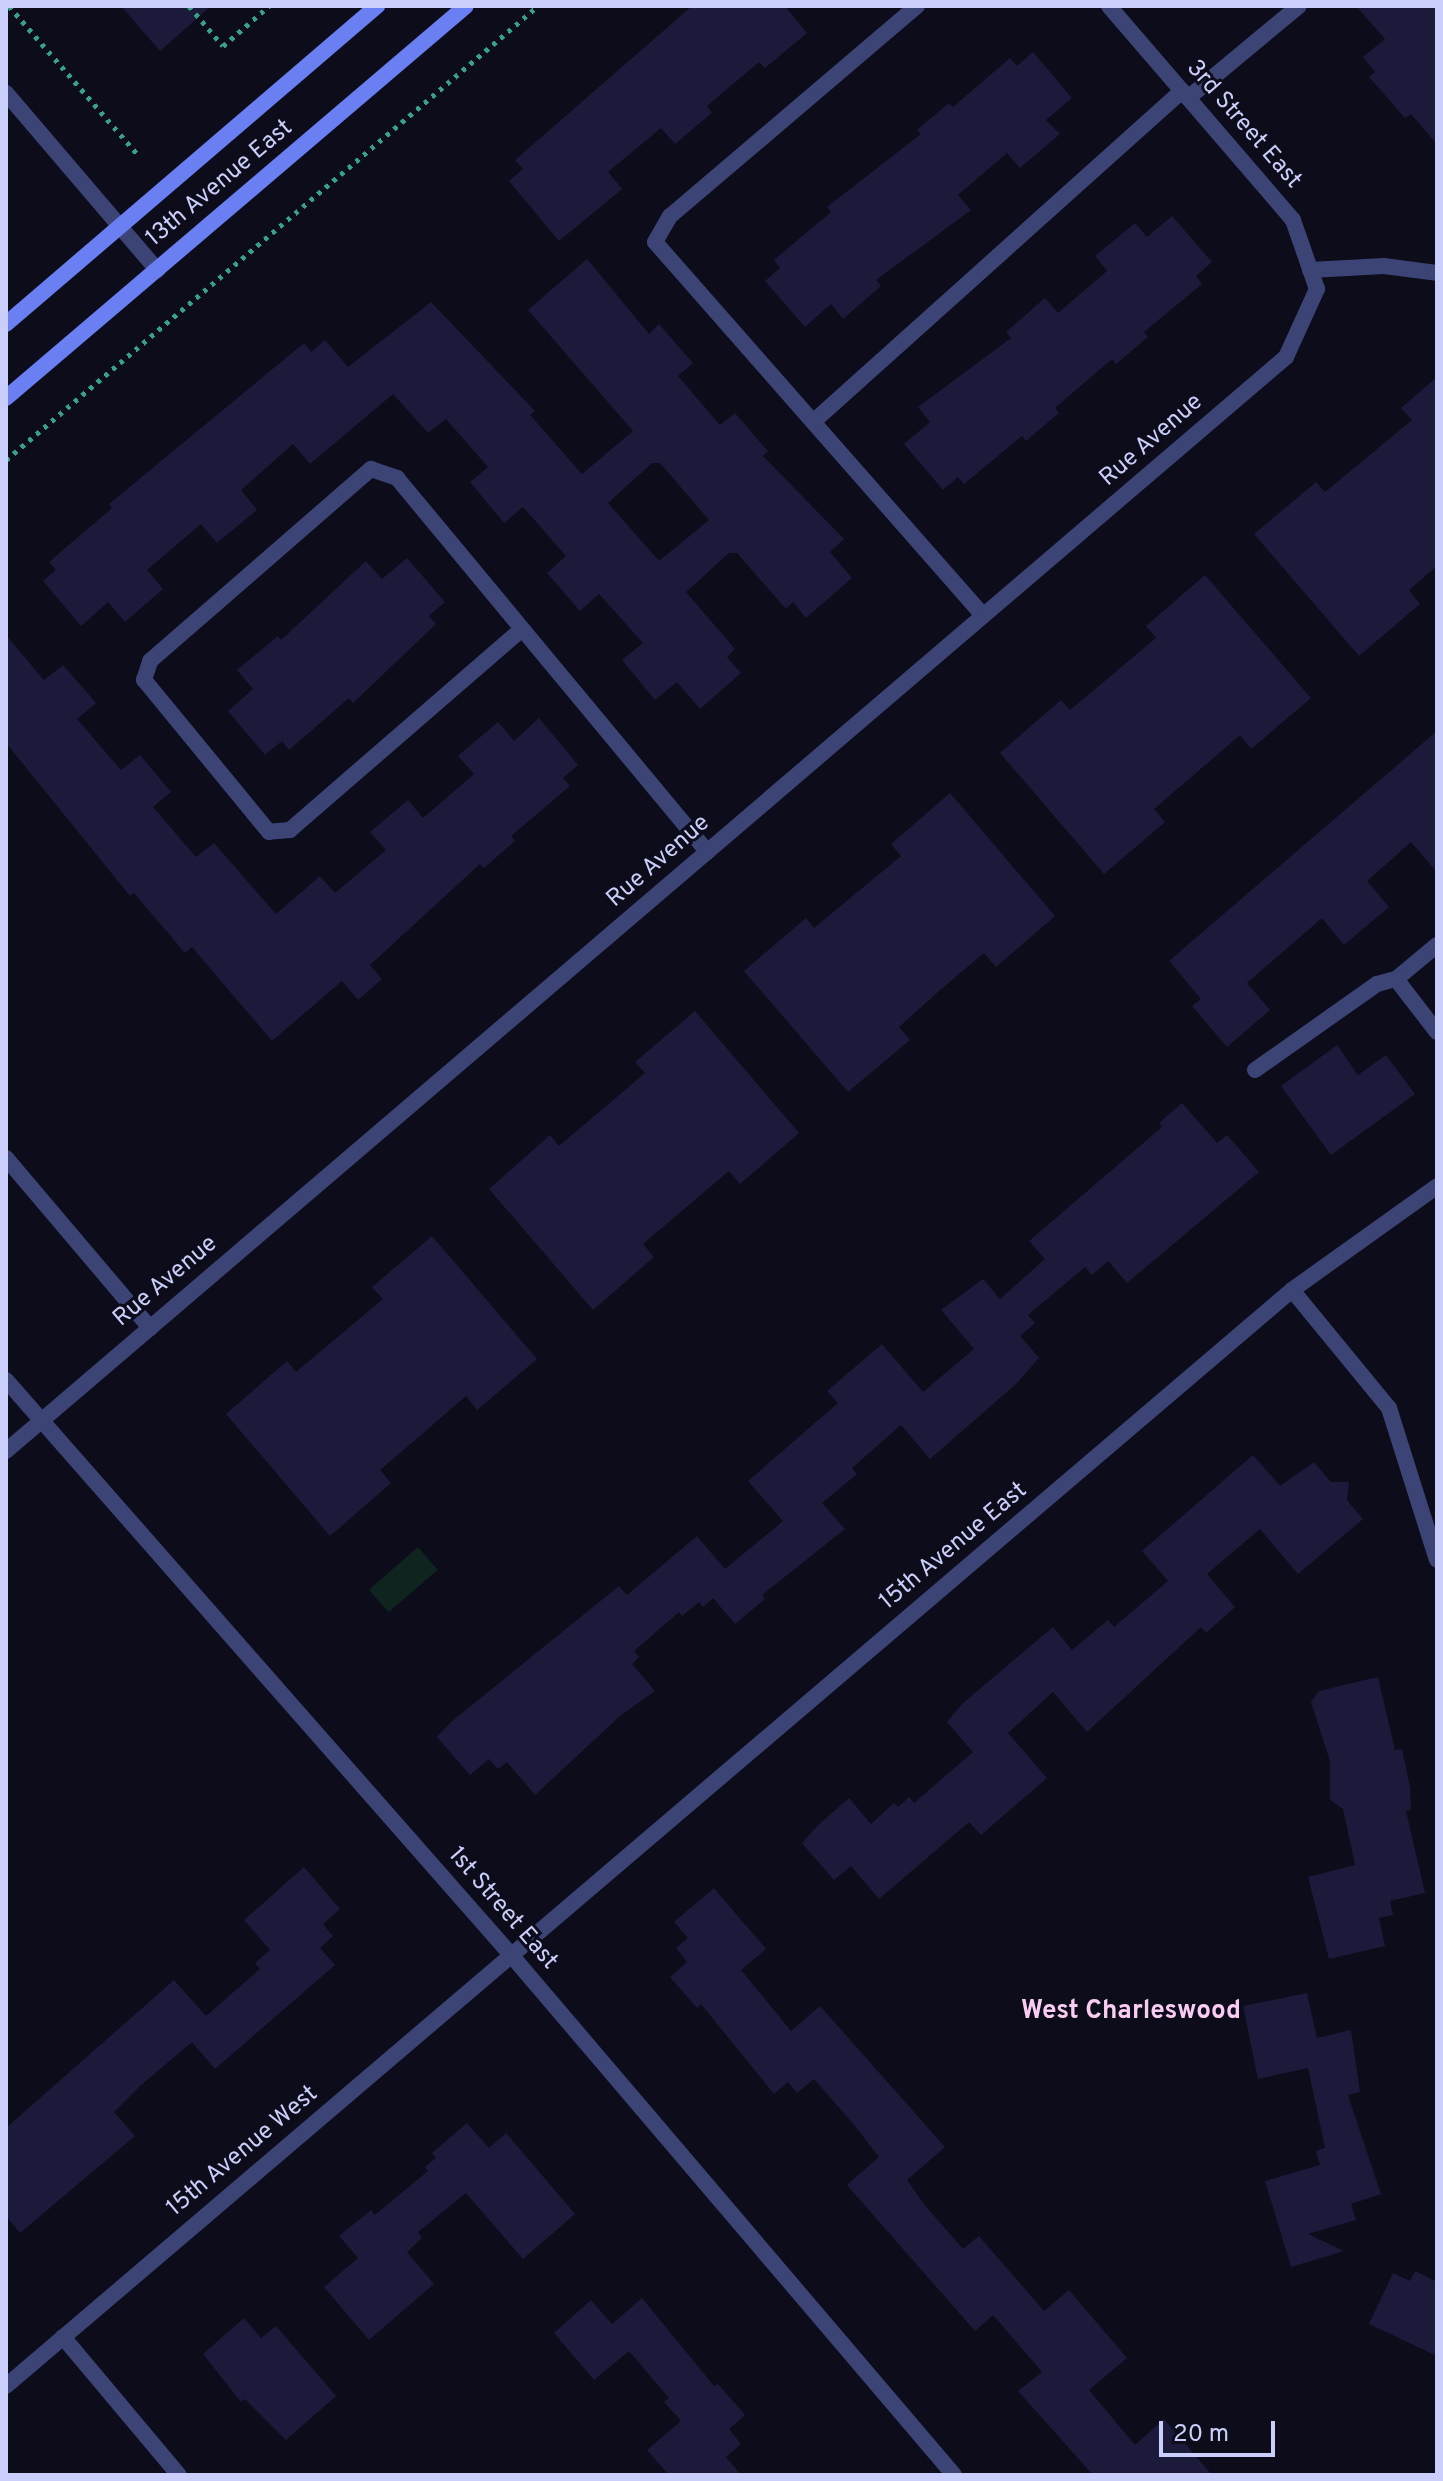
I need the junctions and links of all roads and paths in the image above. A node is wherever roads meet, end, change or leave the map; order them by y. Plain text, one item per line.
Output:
1 (9, 6) edge
2 (189, 6) edge
3 (269, 6) edge
4 (377, 6) edge
5 (466, 6) edge
6 (538, 6) edge
7 (917, 6) edge
8 (1109, 6) edge
9 (1299, 6) edge
10 (6, 93) edge
11 (1185, 95) junction
12 (139, 156) dead end
13 (121, 226) junction
14 (157, 270) junction
15 (1310, 270) junction
16 (1437, 273) edge
17 (1317, 289) joint
18 (6, 324) edge
19 (6, 398) edge
20 (813, 422) junction
21 (6, 460) edge
22 (983, 616) junction
23 (522, 629) junction
24 (707, 852) junction
25 (1437, 945) edge
26 (1396, 979) junction
27 (1437, 1032) edge
28 (1255, 1070) dead end
29 (6, 1158) edge
30 (1437, 1186) edge
31 (1292, 1290) junction
32 (150, 1328) junction
33 (6, 1380) edge
34 (41, 1421) junction
35 (6, 1451) edge
36 (1437, 1560) edge
37 (512, 1956) junction
38 (63, 2337) junction
39 (6, 2386) edge
40 (179, 2475) edge
41 (954, 2475) edge

1 - 12 path
2 - 3 path
4 - 13 main road, 13th Avenue East
5 - 14 main road, 13th Avenue East
6 - 21 path
7 - 20 street
8 - 11 street, 3rd Street East
9 - 11 street
10 - 13 street
11 - 15 street, 3rd Street East
11 - 20 street
13 - 14 street
13 - 18 main road, 13th Avenue East
14 - 19 main road, 13th Avenue East
15 - 16 street
15 - 17 street, 3rd Street East
17 - 22 street, Rue Avenue
20 - 22 street
22 - 24 street, Rue Avenue
23 - 23 street
23 - 24 street
24 - 32 street, Rue Avenue
25 - 26 street
26 - 27 street
26 - 28 street
29 - 32 street
30 - 31 street, 15th Avenue East
31 - 36 street
31 - 37 street, 15th Avenue East
32 - 34 street, Rue Avenue
33 - 34 street, 1st Street East
34 - 35 street, Rue Avenue
34 - 37 street, 1st Street East
37 - 38 street, 15th Avenue West
37 - 41 street, 1st Street East
38 - 39 street, 15th Avenue West
38 - 40 street

